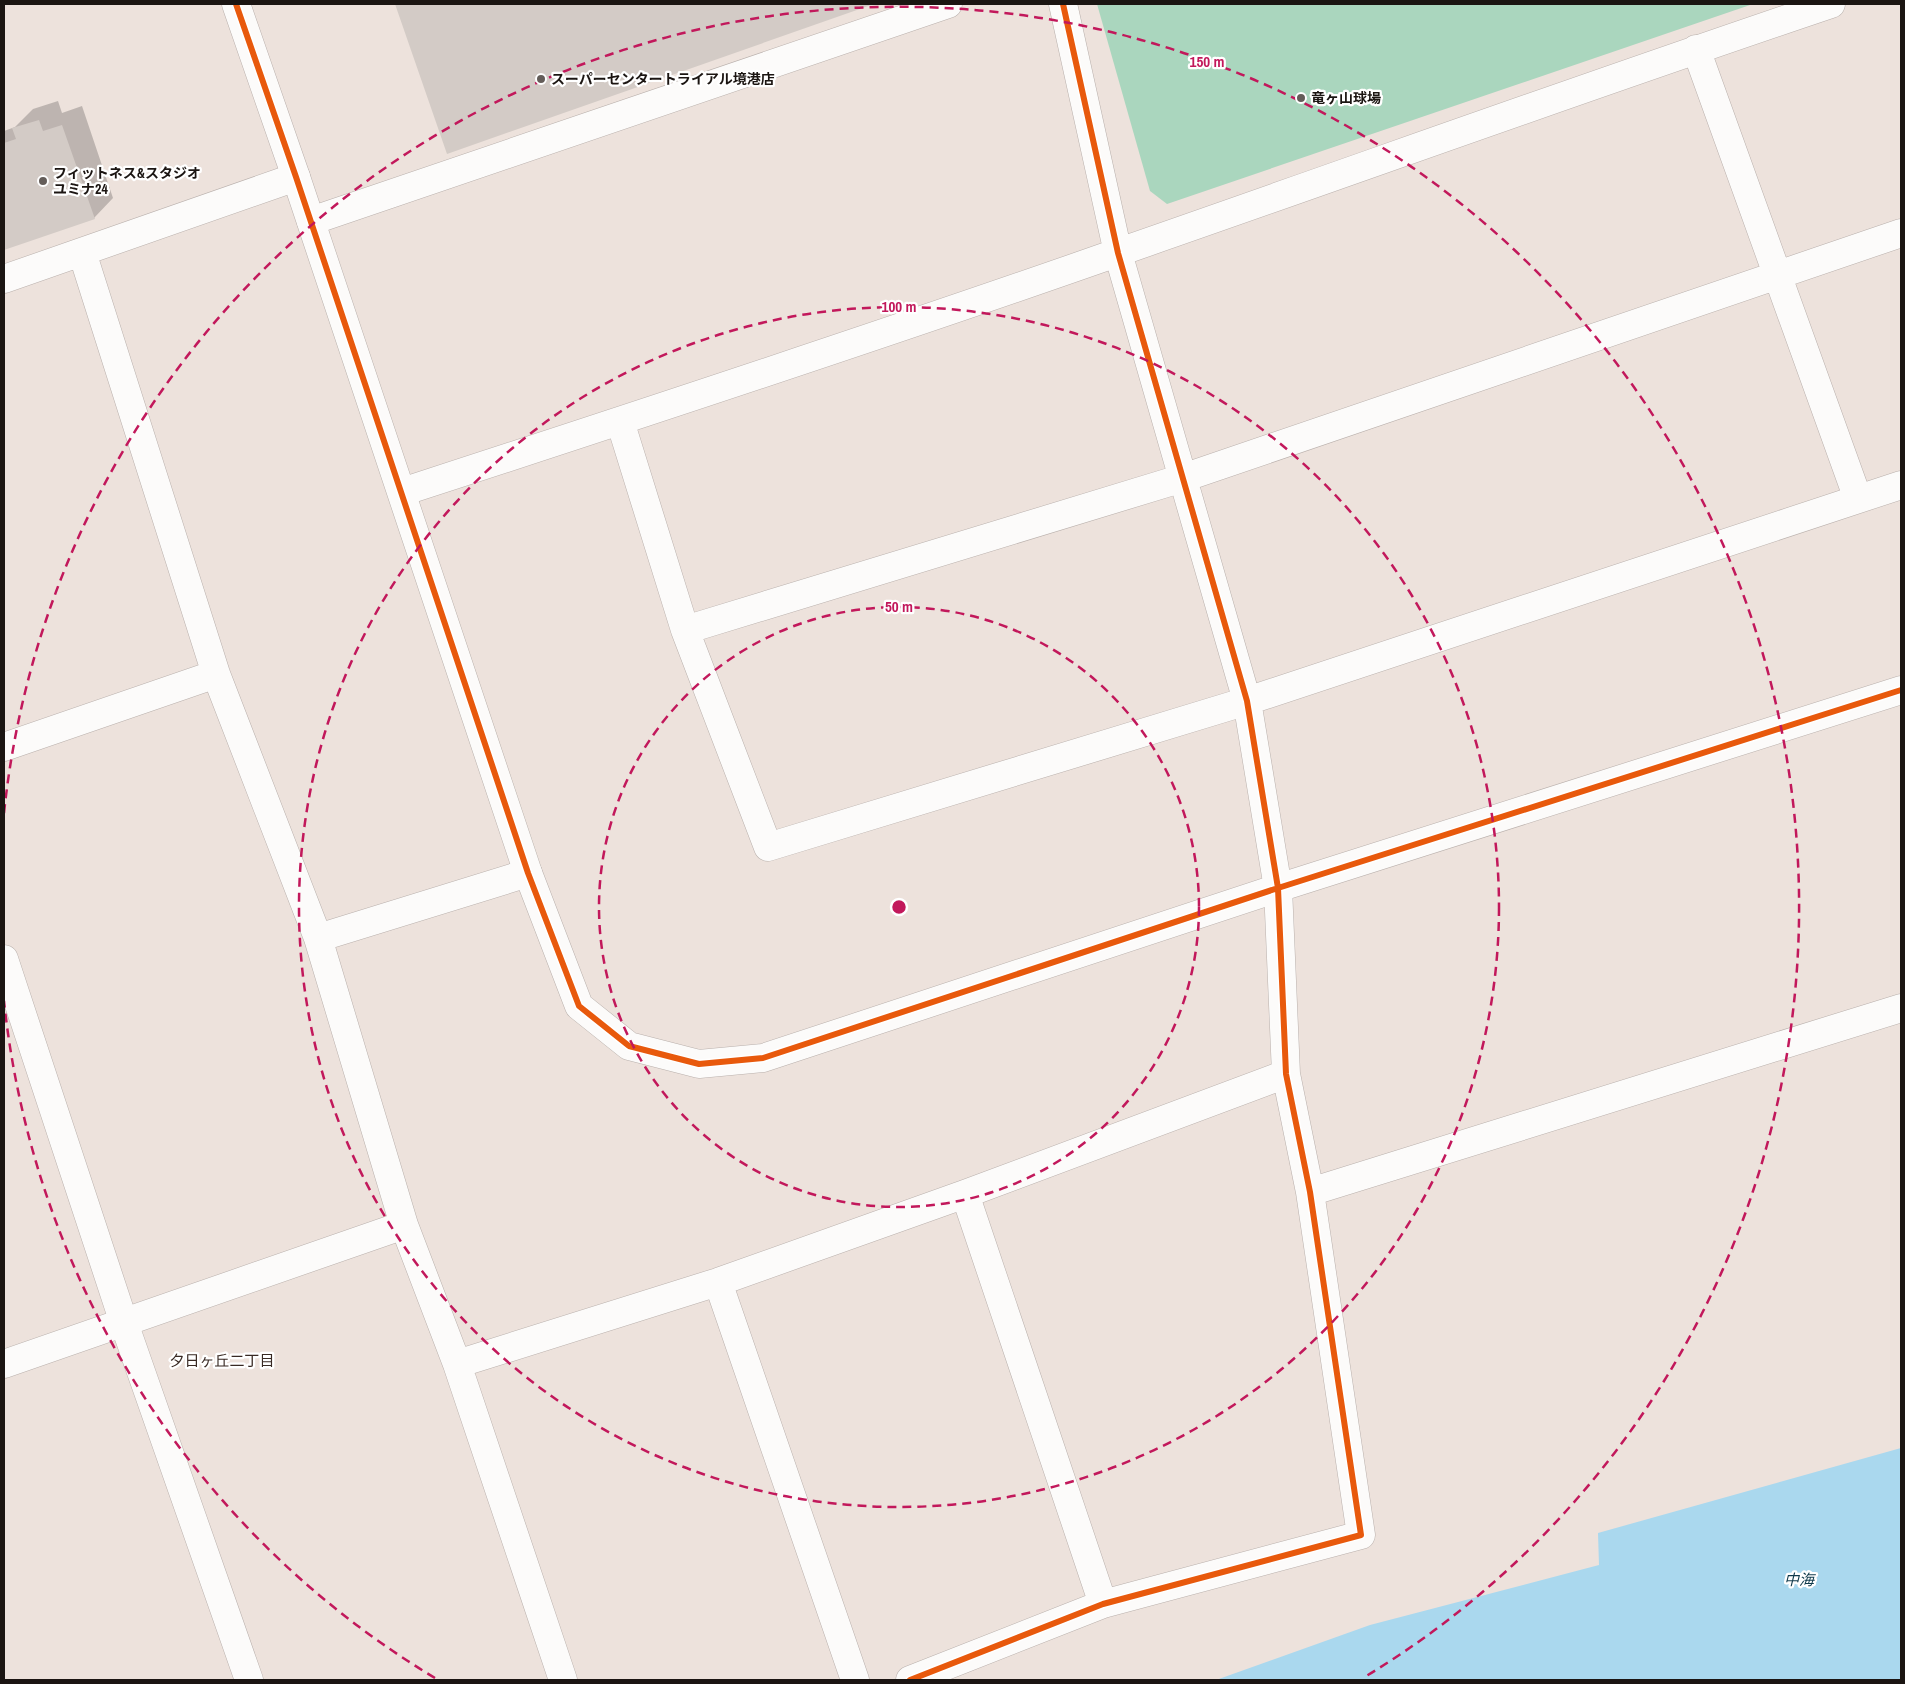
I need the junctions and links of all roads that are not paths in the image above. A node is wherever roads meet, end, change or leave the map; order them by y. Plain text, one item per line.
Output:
1 (236, 4) edge
2 (948, 4) edge
3 (1063, 4) edge
4 (1831, 4) edge
5 (1696, 49) junction
6 (296, 177) junction
7 (311, 221) junction
8 (1901, 233) edge
9 (82, 252) junction
10 (1118, 253) junction
11 (1778, 276) junction
12 (4, 279) edge
13 (620, 421) junction
14 (1183, 478) junction
15 (1901, 485) edge
16 (402, 492) junction
17 (1858, 499) junction
18 (685, 630) junction
19 (216, 674) junction
20 (1901, 690) edge
21 (1246, 700) junction
22 (4, 747) edge
23 (528, 872) junction
24 (1278, 888) junction
25 (318, 938) junction
26 (4, 959) edge
27 (1901, 1008) edge
28 (1286, 1074) junction
29 (1310, 1192) junction
30 (965, 1194) junction
31 (404, 1225) junction
32 (718, 1282) junction
33 (124, 1323) junction
34 (4, 1364) edge
35 (457, 1364) junction
36 (1103, 1604) junction
37 (249, 1680) edge
38 (563, 1680) edge
39 (855, 1680) edge
40 (910, 1680) edge

1 - 6 street
2 - 7 street
3 - 10 street
4 - 5 street
5 - 10 street
5 - 11 street
6 - 7 street
6 - 9 street
7 - 16 street
8 - 11 street
9 - 12 street
9 - 19 street
10 - 13 street
10 - 14 street
11 - 14 street
11 - 17 street
13 - 16 street
13 - 18 street
14 - 18 street
14 - 21 street
15 - 17 street
16 - 23 street
17 - 21 street
18 - 21 street
19 - 22 street
19 - 25 street
20 - 24 street
21 - 24 street
23 - 24 street
23 - 25 street
24 - 28 street
25 - 31 street
26 - 33 street
27 - 29 street
28 - 29 street
28 - 30 street
29 - 36 street
30 - 32 street
30 - 36 street
31 - 33 street
31 - 35 street
32 - 35 street
32 - 39 street
33 - 34 street
33 - 37 street
35 - 38 street
36 - 40 street

